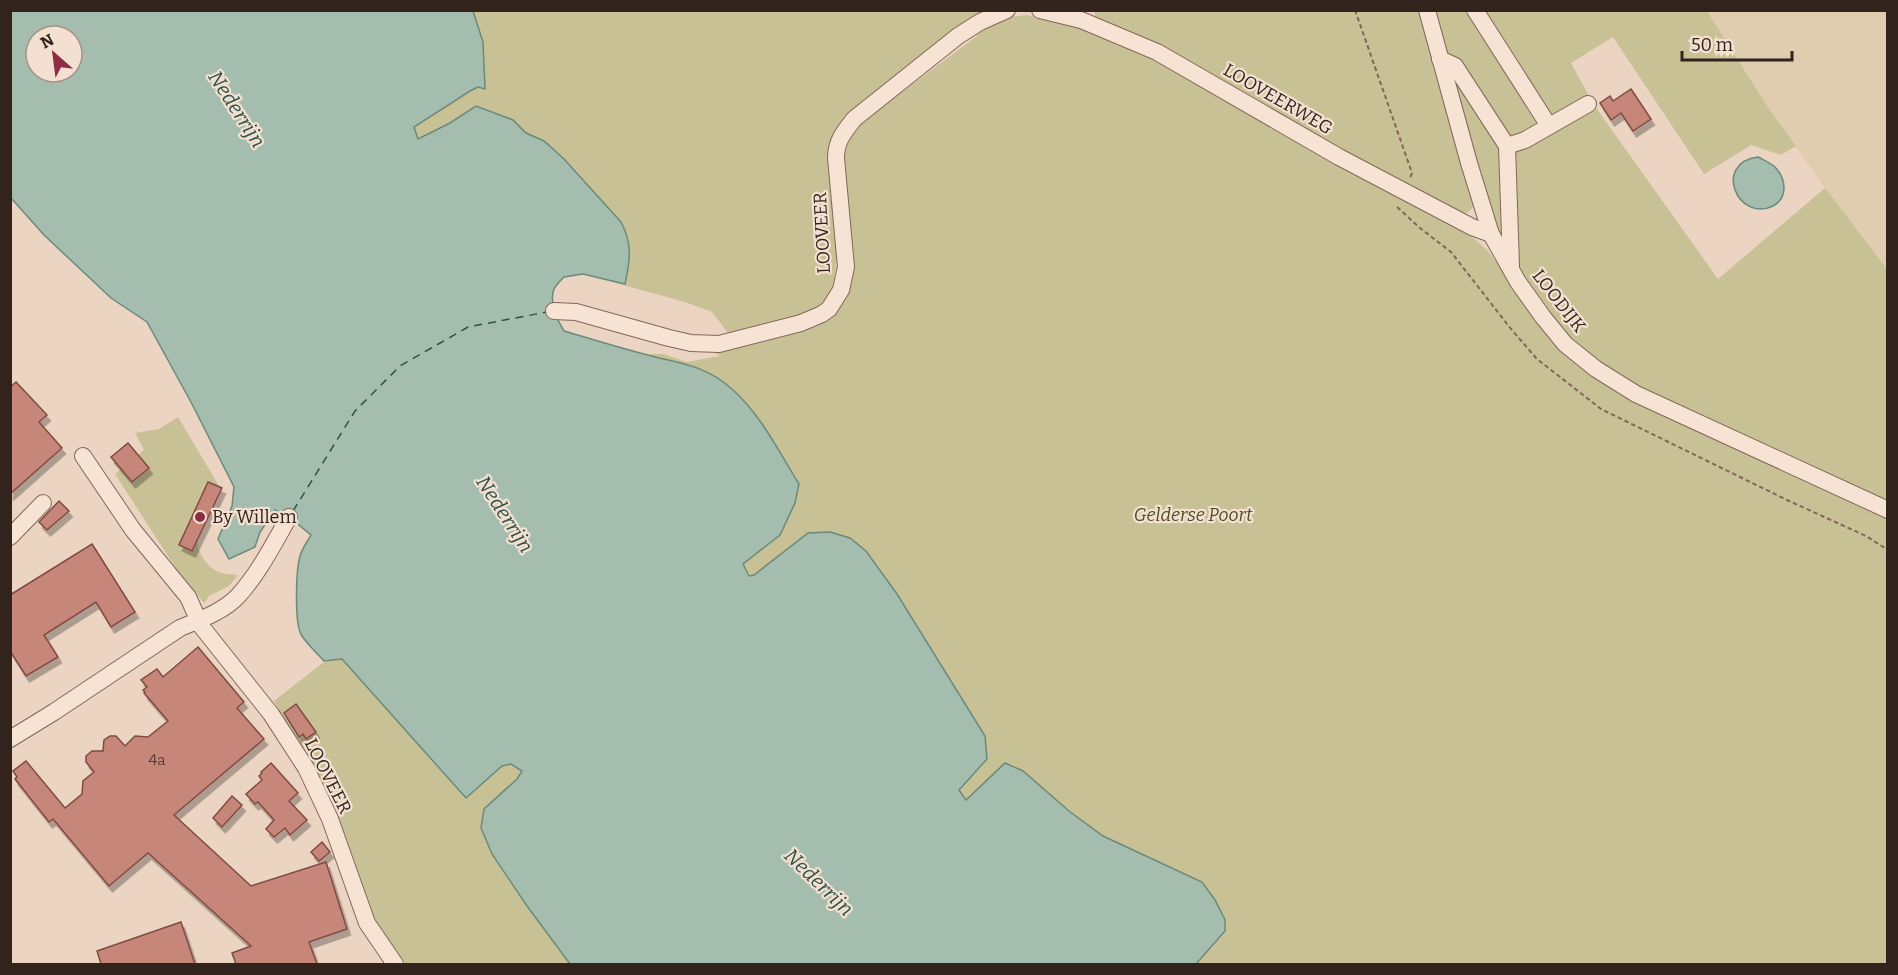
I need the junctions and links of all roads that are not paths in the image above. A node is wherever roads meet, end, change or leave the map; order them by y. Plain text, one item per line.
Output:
1 (1040, 10) edge
2 (1427, 10) edge
3 (1475, 10) edge
4 (1002, 12) edge
5 (1440, 59) junction
6 (1588, 104) dead end
7 (1549, 126) junction
8 (1507, 146) junction
9 (1491, 234) junction
10 (1511, 269) junction
11 (554, 311) dead end
12 (83, 456) dead end
13 (42, 504) dead end
14 (1887, 510) edge
15 (289, 517) dead end
16 (10, 537) edge
17 (199, 620) junction
18 (10, 739) edge
19 (395, 964) edge

1 - 9 street, LOOVEERWEG
2 - 5 street, LOODIJK
3 - 7 street
4 - 11 street, LOOVEER
5 - 8 street
5 - 9 street, LOODIJK
6 - 7 street
7 - 8 street
8 - 10 street
9 - 10 street, LOODIJK
10 - 14 street, LOODIJK
12 - 17 street, LOOVEER
13 - 16 street
15 - 17 street
17 - 18 street
17 - 19 street, LOOVEER

